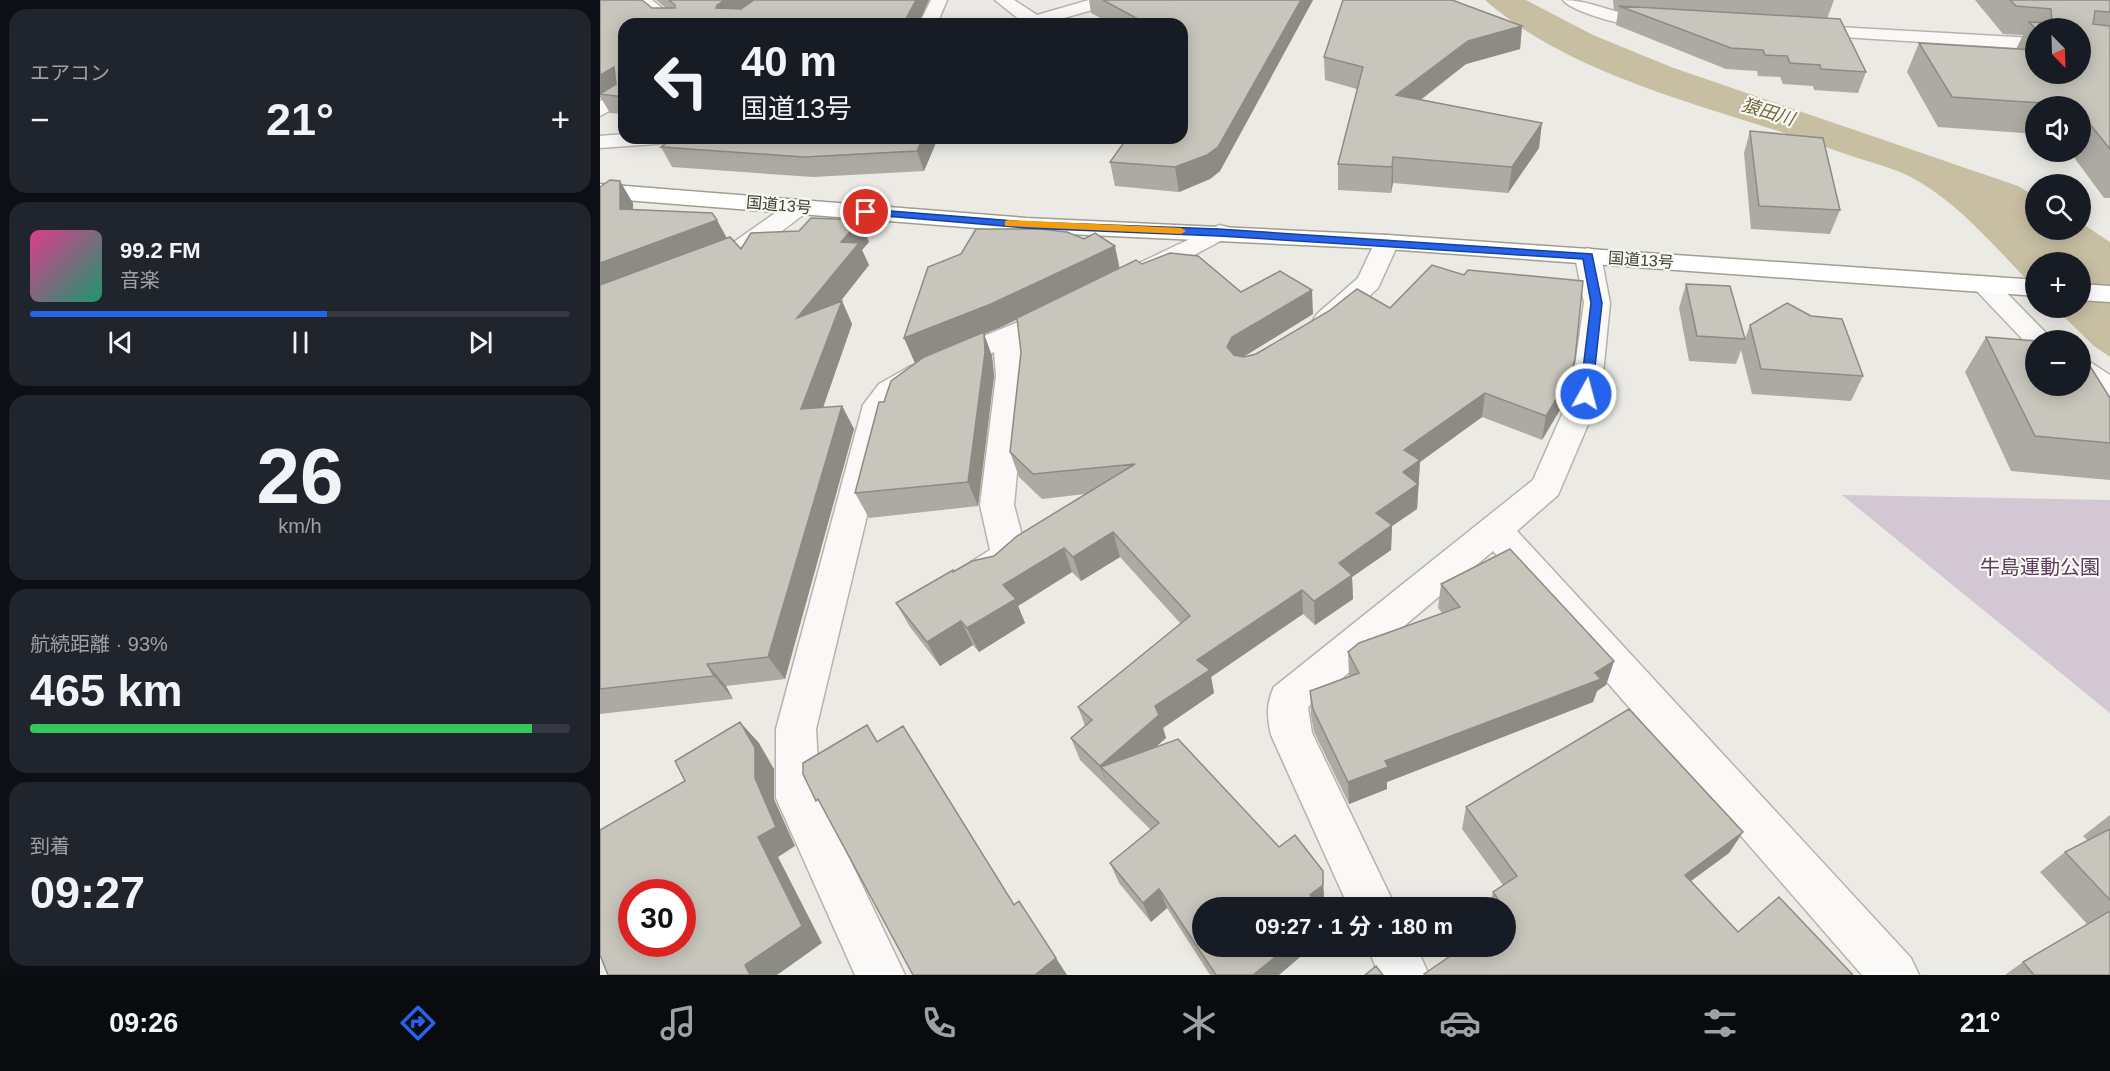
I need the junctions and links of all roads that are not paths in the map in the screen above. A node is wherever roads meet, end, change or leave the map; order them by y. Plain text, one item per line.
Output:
1 (641, 0) edge
2 (939, 0) edge
3 (1003, 0) edge
4 (1107, 0) edge
5 (1572, 0) edge
6 (665, 18) edge
7 (931, 18) edge
8 (1024, 18) edge
9 (1043, 18) edge
10 (1683, 24) edge
11 (1779, 29) edge
12 (2025, 43) edge
13 (618, 98) edge
14 (600, 110) edge
15 (618, 141) edge
16 (600, 142) edge
17 (600, 191) edge
18 (800, 206) junction
19 (1219, 232) junction
20 (1387, 242) junction
21 (1588, 256) junction
22 (675, 274) edge
23 (1996, 286) junction
24 (2025, 287) edge
25 (2091, 293) edge
26 (2110, 294) edge
27 (2031, 330) edge
28 (1308, 333) edge
29 (1007, 337) junction
30 (2091, 376) edge
31 (2110, 389) edge
32 (1495, 530) junction
33 (984, 572) edge
34 (1368, 897) edge
35 (1396, 957) edge
36 (880, 975) edge
37 (1404, 975) edge
38 (1894, 975) edge

1 - 6 street
2 - 7 street
3 - 8 street
4 - 9 street
5 - 10 street
11 - 12 street
13 - 14 street
15 - 16 street
17 - 18 highway, 国道13号
18 - 19 highway, 国道13号
18 - 22 street
19 - 20 highway, 国道13号
19 - 29 street
20 - 21 highway, 国道13号
20 - 28 street
21 - 23 highway, 国道13号
21 - 32 street
23 - 24 highway, 国道13号
23 - 27 street
25 - 26 highway
29 - 33 street
29 - 36 street
30 - 31 street
32 - 34 street
32 - 38 street
35 - 37 street

